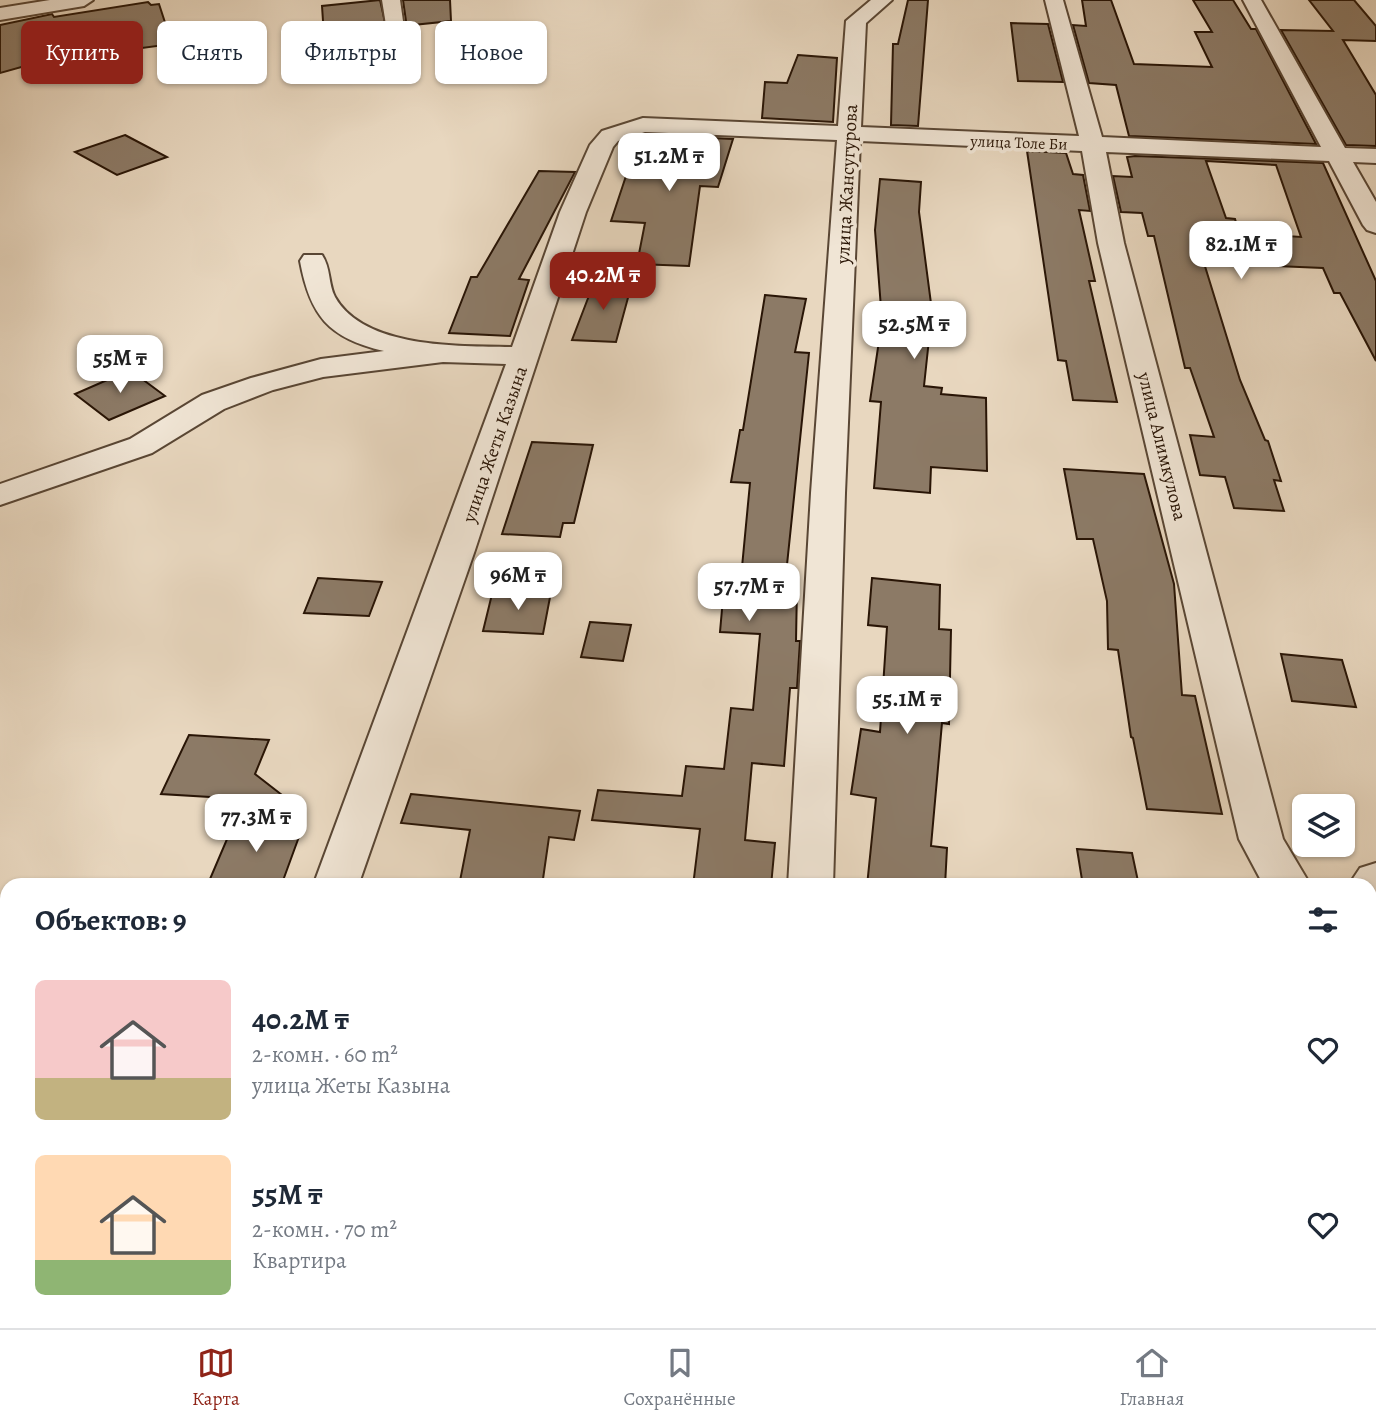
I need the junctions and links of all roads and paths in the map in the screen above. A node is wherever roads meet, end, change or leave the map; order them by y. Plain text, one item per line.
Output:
1 (84, 0) edge
2 (391, 0) edge
3 (883, 0) edge
4 (1054, 0) edge
5 (1252, 0) edge
6 (0, 14) edge
7 (393, 21) dead end
8 (663, 126) joint
9 (849, 136) junction
10 (1093, 145) junction
11 (1338, 154) junction
12 (1376, 156) edge
13 (1376, 225) edge
14 (313, 261) dead end
15 (442, 353) junction
16 (525, 356) junction
17 (0, 495) edge
18 (338, 878) edge
19 (810, 878) edge
20 (1283, 878) edge

1 - 6 street
2 - 7 street
3 - 9 street, улица Жансугурова
4 - 10 street, улица Алимкулова
5 - 11 street
8 - 9 street, улица Толе Би
8 - 16 street, улица Жеты Казына
9 - 10 street, улица Толе Би
9 - 19 street, улица Жансугурова
10 - 11 street, улица Толе Би
10 - 20 street, улица Алимкулова
11 - 12 street, улица Толе Би
11 - 13 street
14 - 15 street
15 - 16 street
15 - 17 street
16 - 18 street, улица Жеты Казына

